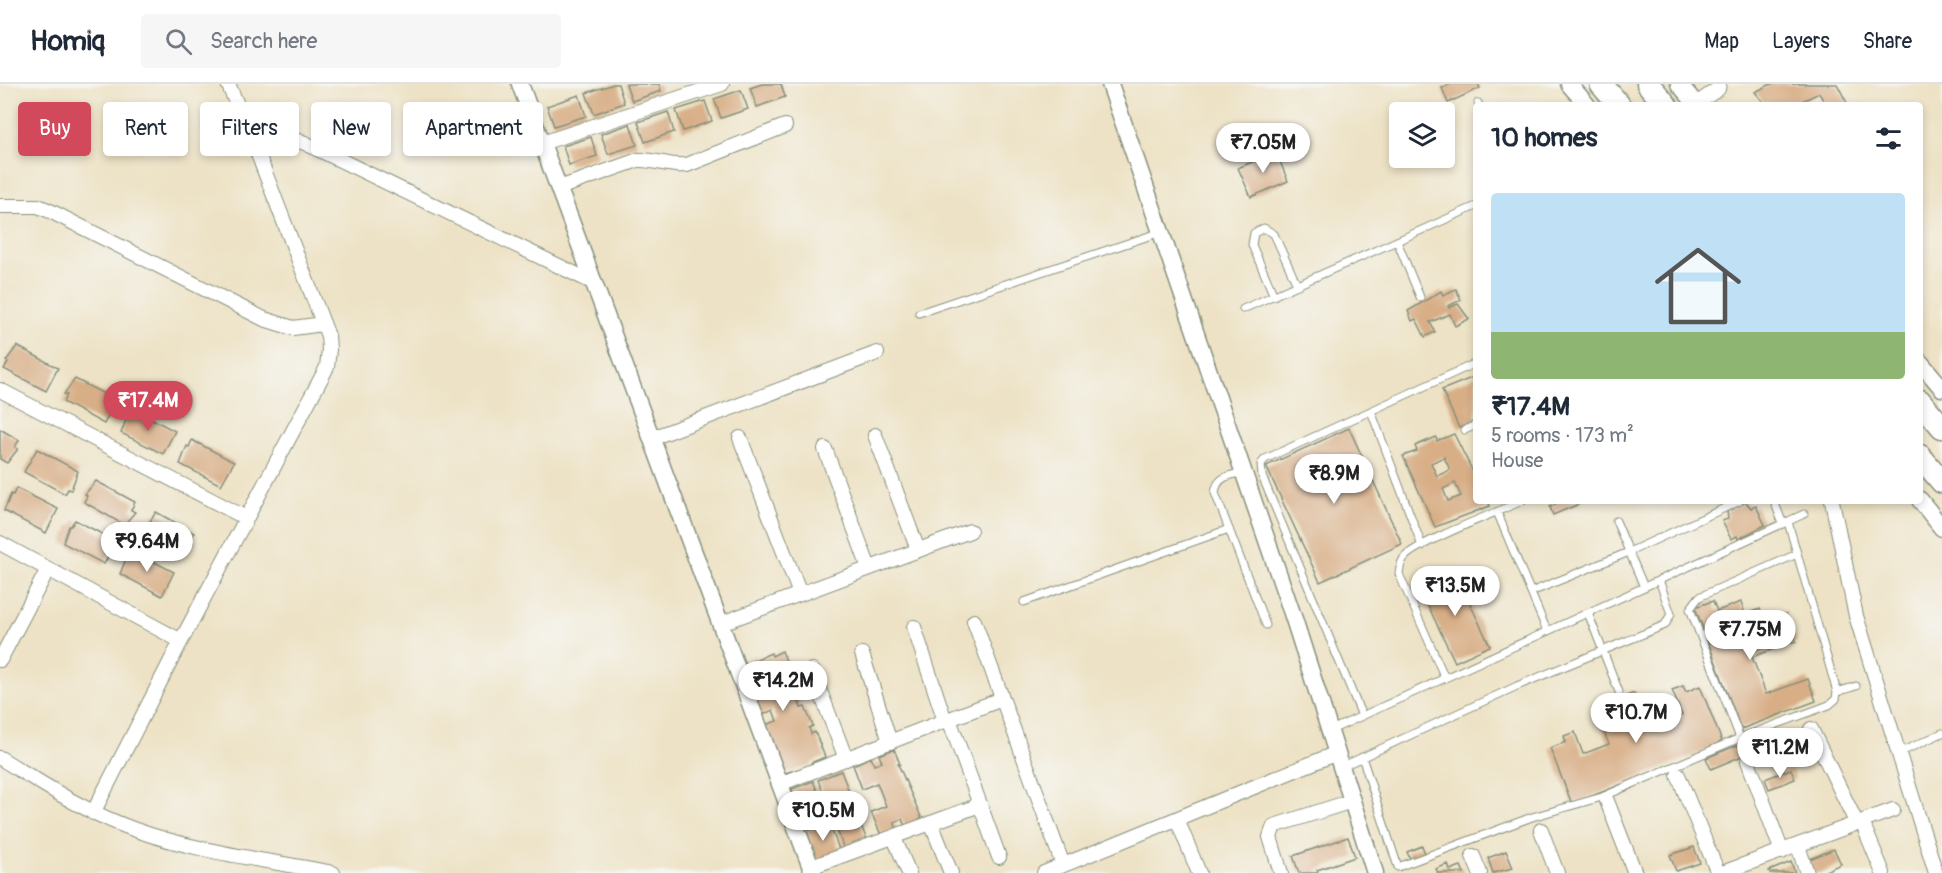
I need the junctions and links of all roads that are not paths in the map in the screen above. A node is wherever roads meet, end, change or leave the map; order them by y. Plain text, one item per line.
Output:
1 (228, 84) edge
2 (520, 84) edge
3 (722, 84) edge
4 (1110, 84) edge
5 (1569, 84) edge
6 (1601, 84) edge
7 (1648, 84) edge
8 (1679, 84) edge
9 (1719, 84) edge
10 (236, 102) edge
11 (527, 102) edge
12 (1584, 102) edge
13 (1616, 102) edge
14 (1663, 102) edge
15 (1694, 102) edge
16 (1701, 102) edge
17 (785, 126) dead end
18 (299, 140) edge
19 (543, 143) edge
20 (543, 146) edge
21 (259, 156) edge
22 (559, 188) junction
23 (0, 206) edge
24 (1473, 207) edge
25 (1161, 231) junction
26 (1397, 241) junction
27 (594, 283) junction
28 (1297, 285) junction
29 (1274, 296) junction
30 (1420, 297) dead end
31 (1243, 309) dead end
32 (919, 313) dead end
33 (323, 324) junction
34 (876, 352) dead end
35 (1473, 364) edge
36 (1923, 366) edge
37 (1942, 388) edge
38 (0, 390) edge
39 (1923, 405) edge
40 (1371, 411) junction
41 (1473, 426) edge
42 (1942, 427) edge
43 (1465, 430) dead end
44 (875, 435) dead end
45 (652, 438) junction
46 (740, 438) dead end
47 (825, 449) dead end
48 (1923, 460) edge
49 (1243, 472) junction
50 (1942, 482) edge
51 (1515, 504) edge
52 (1733, 504) edge
53 (1776, 504) edge
54 (1833, 504) edge
55 (1923, 504) edge
56 (1497, 512) junction
57 (1804, 513) dead end
58 (246, 518) junction
59 (1616, 521) dead end
60 (1785, 523) junction
61 (1942, 528) edge
62 (1229, 530) junction
63 (970, 531) dead end
64 (0, 543) edge
65 (1422, 546) junction
66 (918, 550) junction
67 (1629, 552) junction
68 (1797, 554) junction
69 (869, 568) junction
70 (48, 569) junction
71 (1659, 580) junction
72 (1644, 587) junction
73 (1531, 592) junction
74 (800, 594) junction
75 (1024, 602) dead end
76 (1588, 613) junction
77 (974, 621) dead end
78 (722, 623) junction
79 (1266, 625) dead end
80 (914, 627) dead end
81 (1547, 631) junction
82 (181, 641) junction
83 (1603, 651) junction
84 (862, 654) dead end
85 (0, 660) edge
86 (812, 670) dead end
87 (1445, 678) junction
88 (1856, 686) dead end
89 (1619, 692) dead end
90 (1837, 692) junction
91 (1002, 699) junction
92 (1362, 716) junction
93 (947, 720) junction
94 (1811, 729) dead end
95 (1329, 731) junction
96 (1942, 733) edge
97 (1740, 738) junction
98 (890, 742) junction
99 (1899, 753) junction
100 (1362, 757) junction
101 (0, 758) edge
102 (846, 759) junction
103 (1339, 760) junction
104 (1748, 761) dead end
105 (1678, 775) dead end
106 (782, 783) junction
107 (1352, 801) junction
108 (1606, 801) dead end
109 (980, 805) junction
110 (1893, 810) dead end
111 (93, 813) junction
112 (1177, 819) junction
113 (1859, 823) junction
114 (931, 824) junction
115 (1541, 830) dead end
116 (894, 838) junction
117 (1798, 846) junction
118 (1782, 852) junction
119 (1473, 856) dead end
120 (999, 857) dead end
121 (1063, 865) junction
122 (812, 870) edge
123 (333, 873) edge
124 (909, 873) edge
125 (951, 873) edge
126 (1044, 873) edge
127 (1198, 873) edge
128 (1281, 873) edge
129 (1375, 873) edge
130 (1480, 873) edge
131 (1557, 873) edge
132 (1635, 873) edge
133 (1725, 873) edge
134 (1807, 873) edge
135 (1883, 873) edge
136 (1936, 873) edge

1 - 10 street
2 - 11 street
3 - 19 street
4 - 25 street
5 - 12 street
6 - 13 highway
7 - 14 highway
8 - 15 street
9 - 16 street
17 - 22 street
18 - 27 street
20 - 22 street
21 - 33 street
22 - 27 street
23 - 33 street
24 - 26 lane
25 - 32 lane
25 - 49 street
26 - 28 lane
26 - 30 lane
27 - 45 street
28 - 29 lane
28 - 29 lane
29 - 31 lane
33 - 58 street
34 - 45 street
35 - 40 lane
36 - 37 street
38 - 58 street
39 - 42 highway
40 - 65 lane
40 - 92 lane
41 - 43 lane
44 - 66 street
45 - 78 street
46 - 74 street
47 - 69 street
48 - 50 highway
49 - 62 lane
49 - 95 street
51 - 56 lane
52 - 67 lane
53 - 60 lane
54 - 99 street
55 - 61 street
56 - 65 lane
56 - 73 lane
57 - 60 lane
58 - 82 street
59 - 67 lane
60 - 68 lane
60 - 71 lane
62 - 75 lane
62 - 79 lane
63 - 66 street
64 - 70 street
65 - 87 lane
66 - 69 street
67 - 72 lane
67 - 73 lane
68 - 90 lane
68 - 97 lane
69 - 74 street
70 - 82 street
70 - 85 street
71 - 72 lane
71 - 83 lane
72 - 76 lane
73 - 81 lane
74 - 78 street
76 - 81 lane
76 - 83 lane
77 - 91 street
78 - 106 street
80 - 93 street
81 - 87 lane
82 - 111 street
83 - 89 lane
83 - 100 lane
84 - 98 street
86 - 102 street
87 - 92 lane
88 - 90 lane
90 - 97 lane
91 - 93 street
91 - 121 street
92 - 95 lane
93 - 98 street
93 - 109 street
94 - 113 street
95 - 103 street
96 - 99 lane
97 - 100 lane
98 - 102 street
99 - 136 street
100 - 103 lane
101 - 111 street
102 - 106 street
103 - 107 street
103 - 112 street
104 - 118 street
105 - 133 street
106 - 122 street
107 - 128 street
107 - 129 street
108 - 132 street
109 - 114 street
109 - 120 street
110 - 113 street
111 - 123 street
112 - 121 street
112 - 127 street
113 - 117 street
113 - 135 street
114 - 116 street
114 - 125 street
115 - 131 street
116 - 122 street
116 - 124 street
117 - 118 street
117 - 134 street
118 - 133 street
119 - 130 street
121 - 126 street

